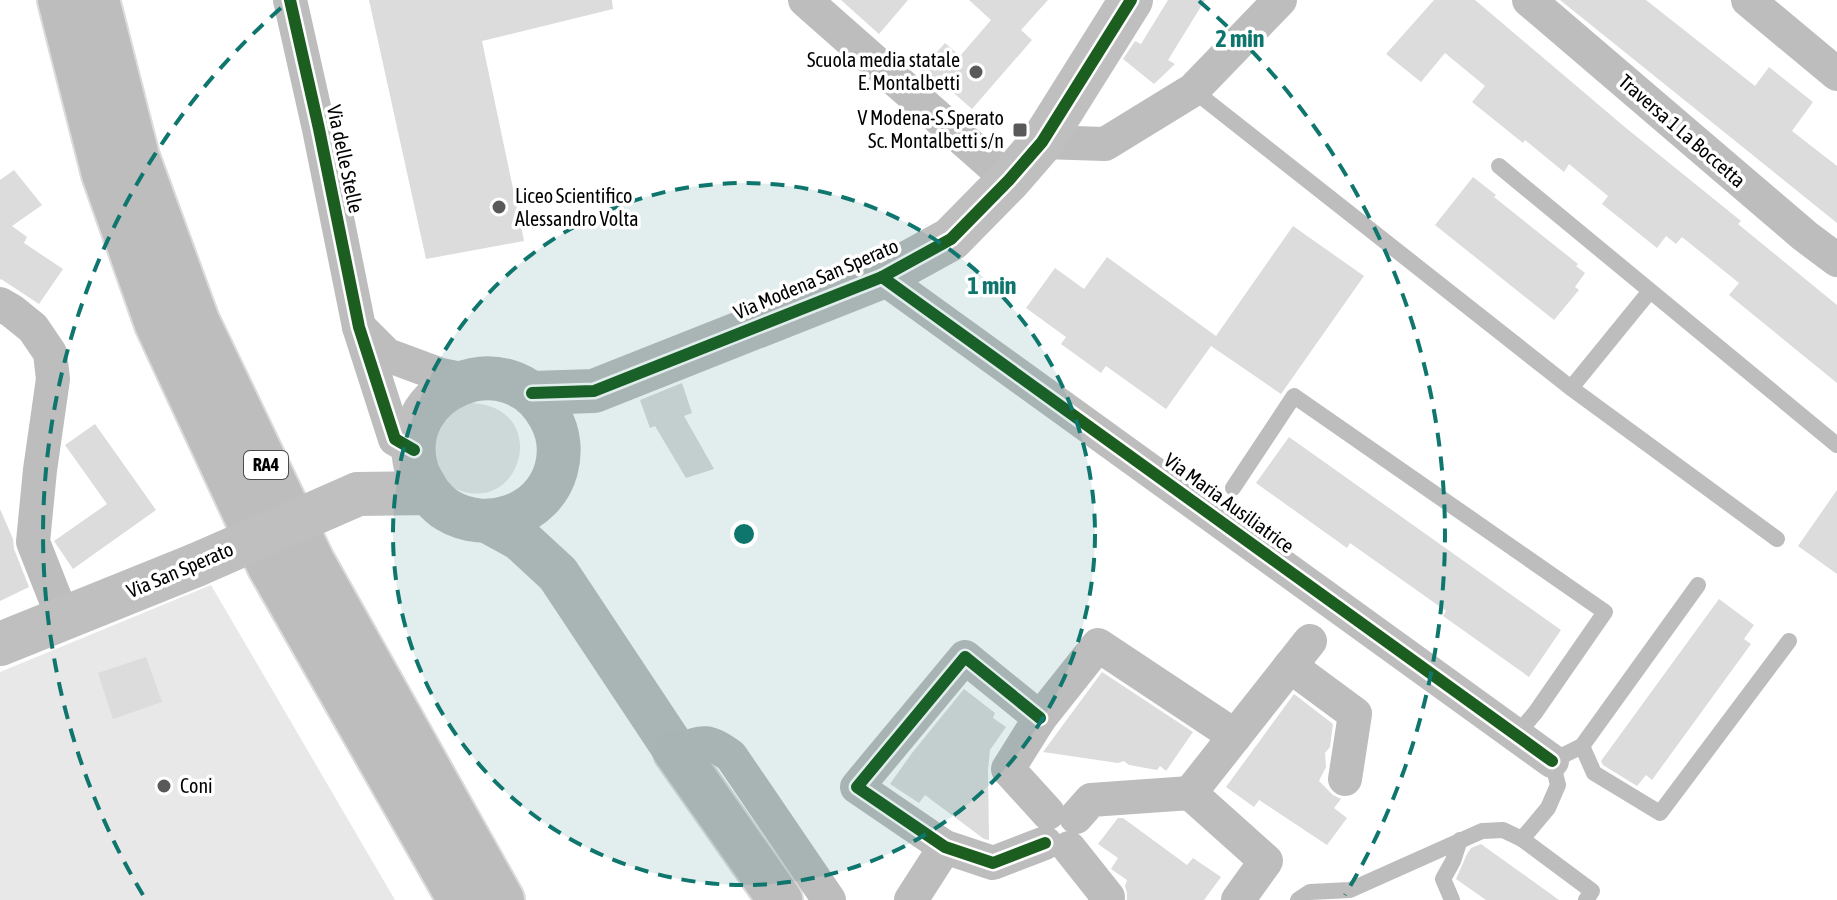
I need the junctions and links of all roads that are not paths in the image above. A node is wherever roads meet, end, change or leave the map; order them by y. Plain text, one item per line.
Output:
1 (60, 0) edge
2 (97, 0) edge
3 (290, 0) edge
4 (805, 0) edge
5 (1131, 0) edge
6 (1280, 0) edge
7 (1529, 0) edge
8 (1748, 0) edge
9 (1837, 74) edge
10 (1193, 90) junction
11 (1042, 142) junction
12 (1499, 166) dead end
13 (1009, 180) junction
14 (1837, 260) edge
15 (882, 277) junction
16 (1650, 291) junction
17 (0, 304) edge
18 (359, 327) junction
19 (466, 380) junction
20 (1571, 388) junction
21 (594, 391) junction
22 (532, 393) junction
23 (559, 443) junction
24 (1837, 445) edge
25 (414, 450) junction
26 (1233, 488) dead end
27 (545, 492) junction
28 (429, 493) junction
29 (358, 494) junction
30 (489, 522) junction
31 (1777, 539) dead end
32 (558, 574) junction
33 (1698, 585) dead end
34 (63, 618) junction
35 (1789, 641) dead end
36 (0, 644) edge
37 (1040, 718) junction
38 (1516, 735) junction
39 (1235, 736) junction
40 (676, 752) junction
41 (1567, 754) junction
42 (1345, 779) dead end
43 (1190, 793) junction
44 (1060, 830) junction
45 (1522, 839) junction
46 (1460, 840) junction
47 (945, 847) junction
48 (460, 900) edge
49 (502, 900) edge
50 (780, 900) edge
51 (829, 900) edge
52 (911, 900) edge
53 (1105, 900) edge
54 (1238, 900) edge
55 (1298, 900) edge
56 (1452, 900) edge
57 (1586, 900) edge

1 - 48 highway, RA4
2 - 49 highway, RA4
3 - 18 street, Via delle Stelle
4 - 13 street
5 - 11 main road, Via Modena San Sperato
6 - 10 street
7 - 14 street, Traversa 1 La Boccetta
8 - 9 street
10 - 11 street
10 - 20 lane
11 - 13 main road, Via Modena San Sperato
12 - 16 lane
13 - 15 main road, Via Modena San Sperato
15 - 21 main road, Via Modena San Sperato
15 - 38 street, Via Maria Ausiliatrice
16 - 20 lane
16 - 24 lane
17 - 34 street
18 - 19 street
18 - 25 street, Via delle Stelle
19 - 22 main road
19 - 25 main road
20 - 31 lane
21 - 22 main road
21 - 23 main road
22 - 23 main road
23 - 27 main road
25 - 28 main road
25 - 29 main road
26 - 38 lane
27 - 30 main road
27 - 32 main road
28 - 29 main road
28 - 30 main road
29 - 34 main road, Via San Sperato, bridge
30 - 32 main road
32 - 40 main road
33 - 41 lane
34 - 36 main road, Via San Sperato
35 - 41 lane
37 - 39 street
37 - 44 street
37 - 47 street
38 - 41 street, Via Maria Ausiliatrice
39 - 42 street
39 - 43 street
40 - 50 highway
40 - 51 street
41 - 45 lane
43 - 44 street
43 - 54 street
44 - 47 street
44 - 53 street
45 - 46 lane
45 - 57 lane
46 - 55 lane
46 - 56 lane
47 - 52 street

